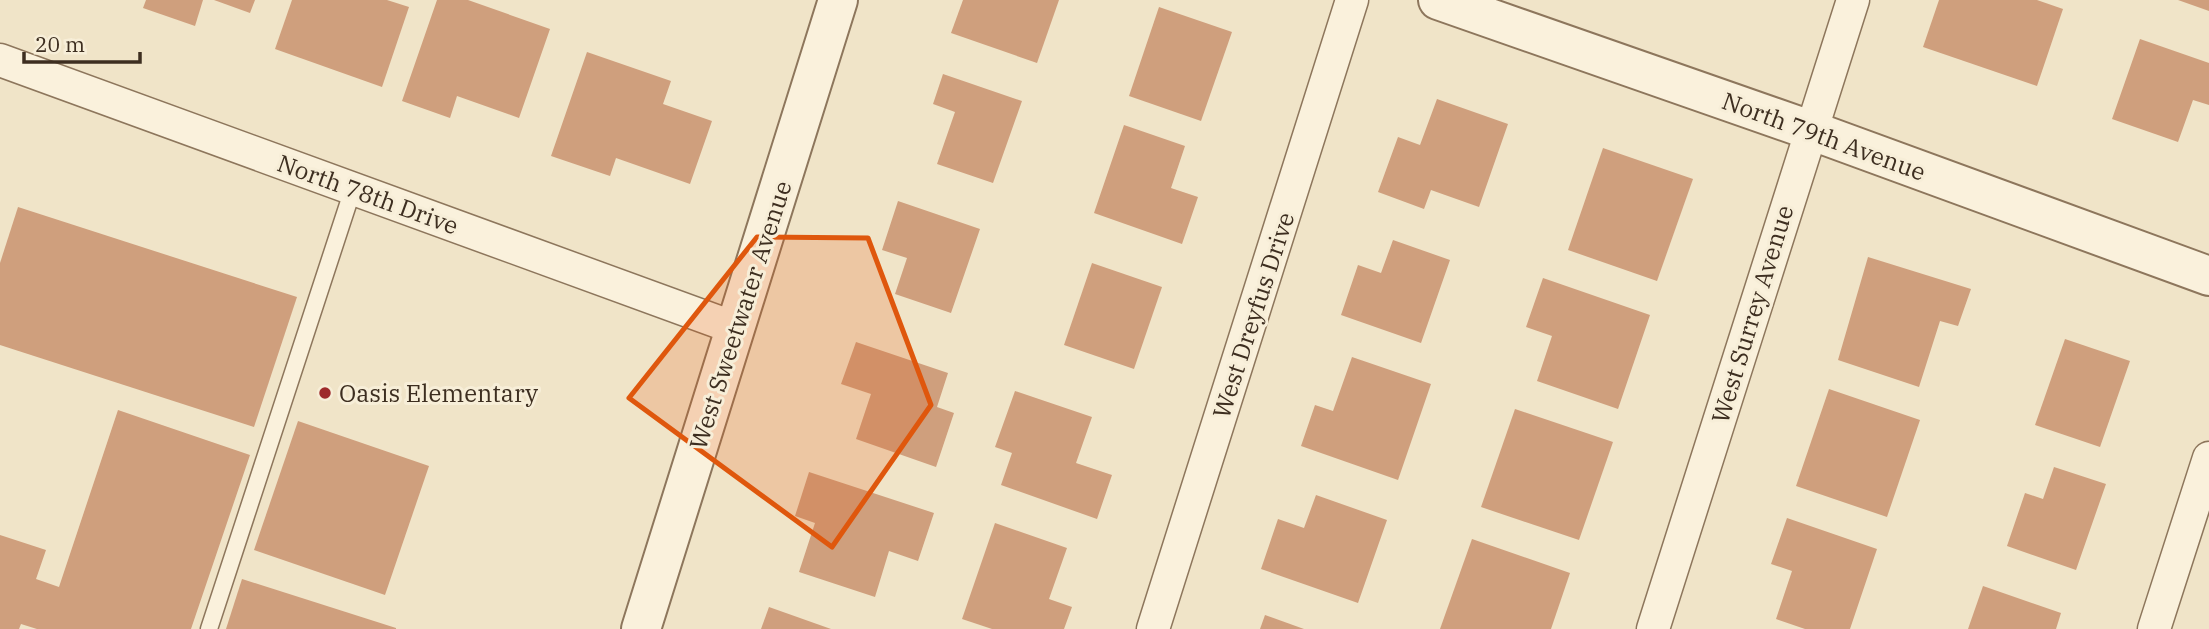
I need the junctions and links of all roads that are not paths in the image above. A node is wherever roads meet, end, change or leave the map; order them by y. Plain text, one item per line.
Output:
1 (838, 0) edge
2 (1352, 0) edge
3 (1438, 0) edge
4 (1853, 0) edge
5 (0, 60) edge
6 (1810, 130) junction
7 (353, 189) junction
8 (2209, 276) edge
9 (735, 328) junction
10 (2209, 458) edge
11 (209, 629) edge
12 (641, 629) edge
13 (1153, 629) edge
14 (1653, 629) edge
15 (2154, 629) edge

1 - 9 street, West Sweetwater Avenue
2 - 13 street, West Dreyfus Drive
3 - 6 street, North 79th Avenue
4 - 6 street, West Surrey Avenue
5 - 7 street, North 78th Drive
6 - 8 street, North 79th Avenue
6 - 14 street, West Surrey Avenue
7 - 9 street, North 78th Drive
7 - 11 lane
9 - 12 street, West Sweetwater Avenue
10 - 15 street

